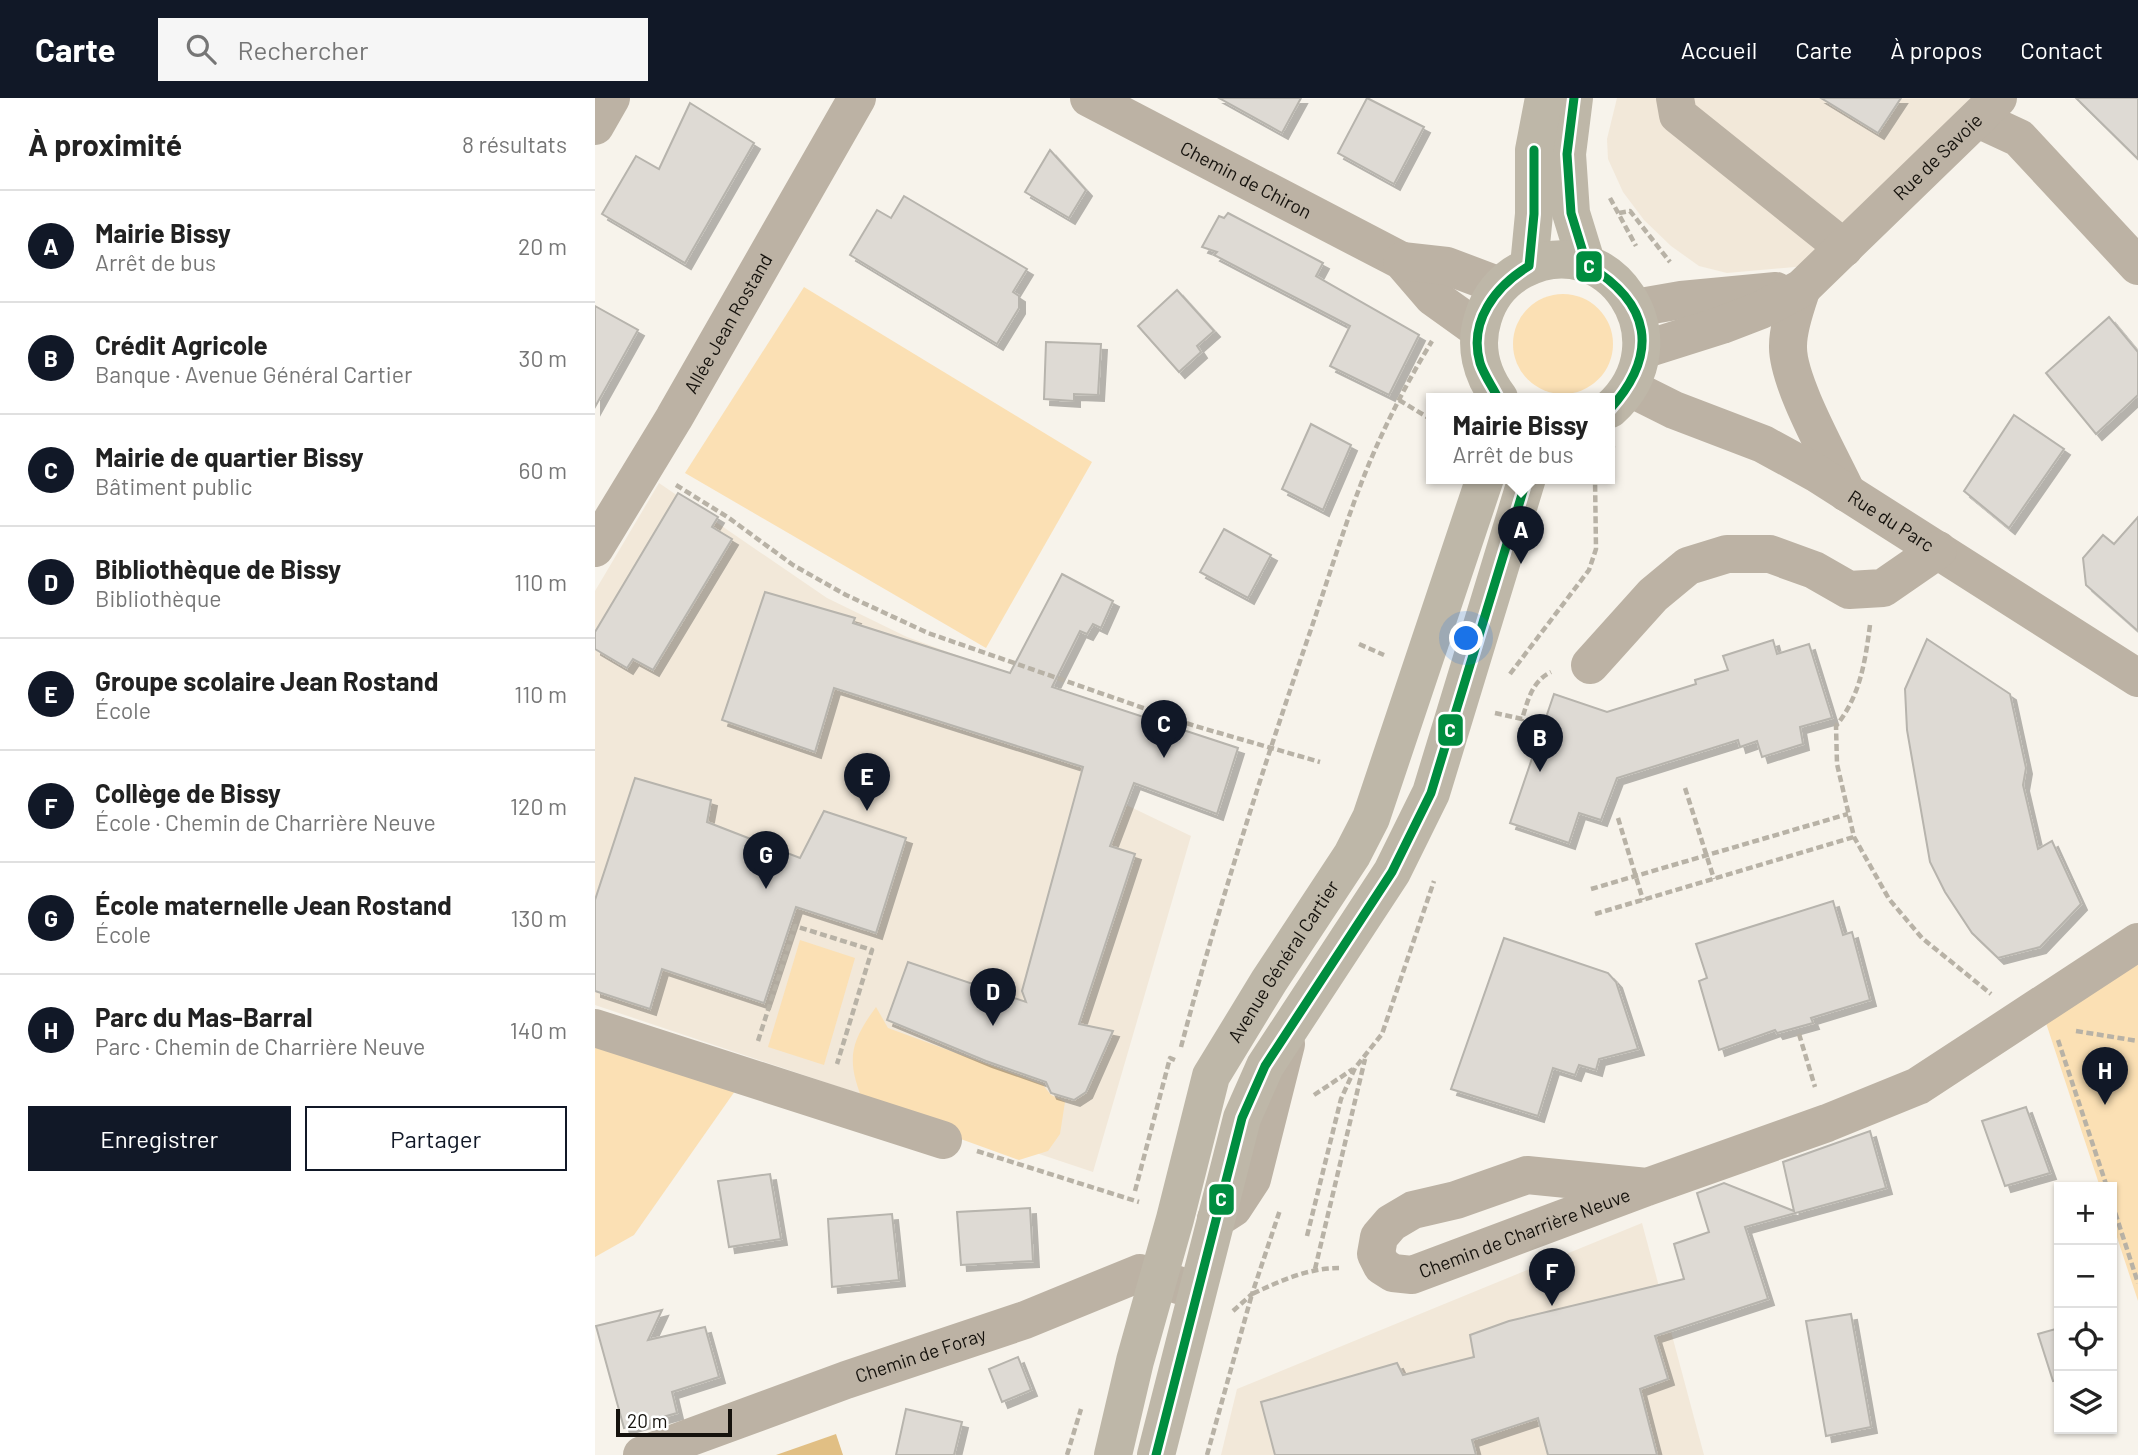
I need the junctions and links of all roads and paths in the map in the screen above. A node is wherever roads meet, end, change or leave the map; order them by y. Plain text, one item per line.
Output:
1 (611, 98) edge
2 (857, 98) edge
3 (1089, 98) edge
4 (1544, 98) edge
5 (1560, 98) edge
6 (1574, 98) edge
7 (1675, 98) edge
8 (1988, 109) edge
9 (595, 126) edge
10 (1569, 141) junction
11 (1606, 192) dead end
12 (1619, 213) junction
13 (1844, 248) junction
14 (1402, 261) junction
15 (1587, 265) junction
16 (2138, 266) edge
17 (1515, 276) junction
18 (1802, 288) junction
19 (1433, 297) junction
20 (1681, 300) junction
21 (1635, 308) junction
22 (1479, 330) junction
23 (1643, 350) junction
24 (1495, 393) edge
25 (1620, 398) edge
26 (1399, 400) junction
27 (1426, 416) edge
28 (645, 466) junction
29 (1483, 484) edge
30 (1525, 484) edge
31 (1595, 484) edge
32 (1847, 493) junction
33 (595, 548) edge
34 (1938, 550) junction
35 (1878, 588) junction
36 (1359, 644) dead end
37 (1389, 657) dead end
38 (1590, 664) joint
39 (1507, 678) dead end
40 (2138, 678) edge
41 (1491, 712) dead end
42 (1270, 747) junction
43 (1320, 762) dead end
44 (1685, 788) dead end
45 (1848, 814) junction
46 (1618, 818) dead end
47 (1854, 837) junction
48 (1706, 856) junction
49 (1438, 869) dead end
50 (1635, 876) junction
51 (1714, 879) junction
52 (1591, 889) dead end
53 (1643, 900) junction
54 (1595, 914) dead end
55 (2138, 942) edge
56 (2039, 1017) junction
57 (1291, 1027) junction
58 (595, 1028) edge
59 (1799, 1034) dead end
60 (2138, 1041) edge
61 (1230, 1044) junction
62 (1366, 1055) junction
63 (1170, 1058) dead end
64 (1177, 1062) dead end
65 (1265, 1066) junction
66 (1355, 1068) junction
67 (746, 1077) junction
68 (1311, 1096) dead end
69 (826, 1102) junction
70 (1827, 1124) junction
71 (943, 1140) joint
72 (2104, 1182) edge
73 (1647, 1187) junction
74 (1135, 1191) dead end
75 (1284, 1199) dead end
76 (2117, 1218) edge
77 (1175, 1219) junction
78 (1216, 1219) junction
79 (1307, 1236) dead end
80 (1341, 1268) dead end
81 (1315, 1269) junction
82 (1159, 1279) junction
83 (2138, 1283) edge
84 (1197, 1290) junction
85 (1252, 1294) junction
86 (1231, 1312) dead end
87 (642, 1455) edge
88 (1113, 1455) edge
89 (1156, 1455) edge
90 (1207, 1455) edge

1 - 9 street
2 - 28 street, Allée Jean Rostand
3 - 14 street, Chemin de Chiron
4 - 17 main road
5 - 10 main road
6 - 10 main road
7 - 13 street
8 - 13 street, Rue de Savoie
8 - 16 street, Rue de Savoie
10 - 15 main road
11 - 12 path
12 - 20 path
12 - 21 path
13 - 18 street, Rue de Savoie
14 - 17 street, Chemin de Chiron
14 - 19 street, Chemin de Chiron
15 - 17 main road
15 - 21 main road
17 - 22 main road
18 - 20 street
18 - 23 street, Rue de Savoie
18 - 32 street, Rue de Savoie
19 - 22 street, Chemin de Chiron
19 - 26 path
20 - 21 street
21 - 23 main road
22 - 24 main road
23 - 25 main road
25 - 32 street, Rue du Parc
26 - 27 path
26 - 42 path
28 - 33 street, Allée Jean Rostand
28 - 42 path
29 - 61 main road, Avenue Général Cartier
30 - 57 main road
31 - 39 path
32 - 34 street, Rue du Parc
34 - 35 street
34 - 40 street, Rue du Parc
35 - 38 street
35 - 45 path
36 - 37 path
38 - 41 path
42 - 43 path
42 - 64 path
44 - 48 path
45 - 47 path
45 - 48 path
46 - 50 path
47 - 51 path
47 - 56 path
48 - 50 path
48 - 51 path
49 - 62 path
50 - 52 path
50 - 53 path
51 - 53 path
53 - 54 path
55 - 56 street, Chemin de Charrière Neuve
56 - 60 path
56 - 70 street, Chemin de Charrière Neuve
56 - 72 path
57 - 65 main road
57 - 78 street
58 - 67 street
59 - 70 path
61 - 65 main road
61 - 77 main road, Avenue Général Cartier
62 - 66 path
62 - 81 path
63 - 74 path
65 - 78 main road
66 - 68 path
66 - 79 path
67 - 69 street
67 - 69 path
69 - 71 street
70 - 73 street, Chemin de Charrière Neuve
71 - 77 path
73 - 73 street, Chemin de Charrière Neuve
75 - 85 path
76 - 83 path
77 - 82 main road, Avenue Général Cartier
78 - 84 main road
80 - 81 path
81 - 85 path
82 - 84 street, Chemin de Foray
82 - 87 street, Chemin de Foray
82 - 88 main road, Avenue Général Cartier
84 - 89 main road
85 - 86 path
85 - 90 path

